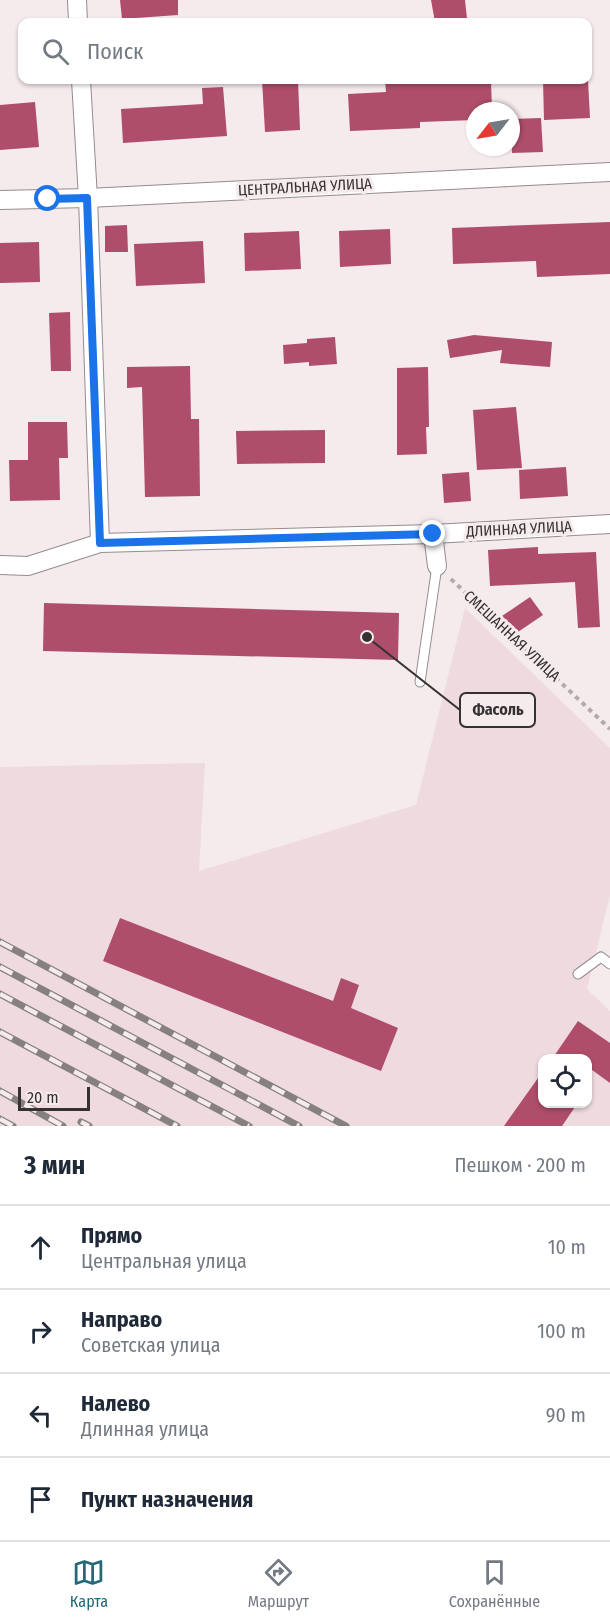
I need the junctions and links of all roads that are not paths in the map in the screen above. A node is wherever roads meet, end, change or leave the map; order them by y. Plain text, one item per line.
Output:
1 (77, 0) edge
2 (78, 18) edge
3 (81, 84) edge
4 (610, 172) edge
5 (87, 198) junction
6 (0, 200) edge
7 (610, 525) edge
8 (433, 534) junction
9 (100, 543) junction
10 (0, 565) edge
11 (437, 566) joint
12 (420, 682) dead end
13 (610, 964) edge
14 (578, 974) dead end

1 - 2 street
3 - 5 street
4 - 5 street, ЦЕНТРАЛЬНАЯ УЛИЦА
5 - 6 street, ЦЕНТРАЛЬНАЯ УЛИЦА
5 - 9 street
7 - 8 street, ДЛИННАЯ УЛИЦА
8 - 9 street, ДЛИННАЯ УЛИЦА
8 - 11 street
9 - 10 street, ДЛИННАЯ УЛИЦА
11 - 12 lane
13 - 14 lane

